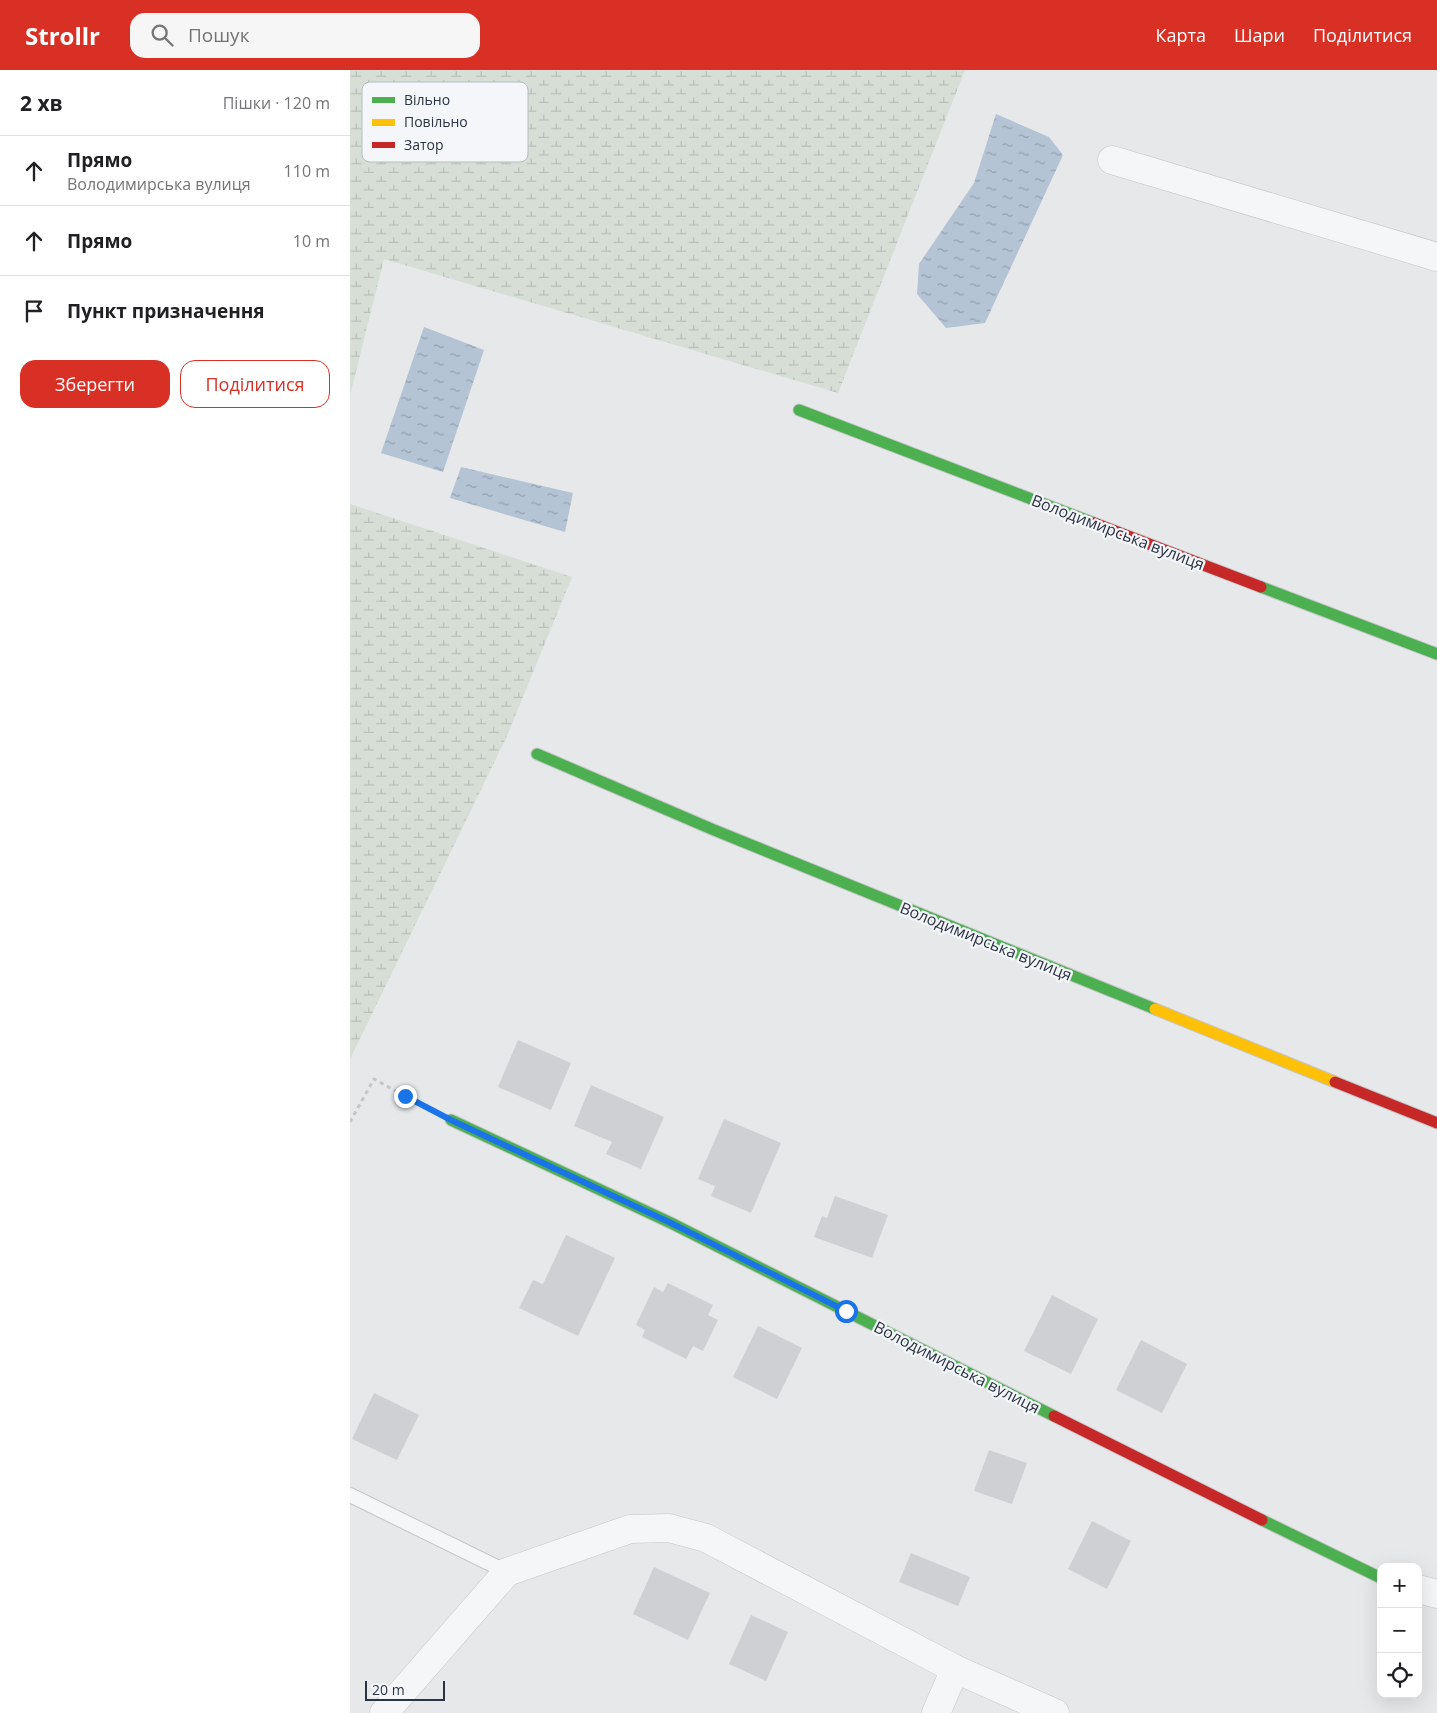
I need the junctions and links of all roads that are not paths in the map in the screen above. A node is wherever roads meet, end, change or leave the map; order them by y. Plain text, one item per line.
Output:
1 (1112, 160) dead end
2 (1437, 257) edge
3 (799, 410) dead end
4 (1437, 654) edge
5 (537, 754) dead end
6 (451, 1120) road end
7 (1437, 1123) edge
8 (350, 1496) edge
9 (508, 1572) junction
10 (1377, 1576) edge
11 (1422, 1589) edge
12 (1437, 1594) edge
13 (955, 1669) junction
14 (384, 1713) edge
15 (936, 1713) edge
16 (1055, 1713) edge

1 - 2 street
3 - 4 street, Володимирська вулиця
5 - 7 street, Володимирська вулиця
6 - 10 street, Володимирська вулиця
8 - 9 lane
9 - 13 street
9 - 14 street
11 - 12 street
13 - 15 street
13 - 16 street

